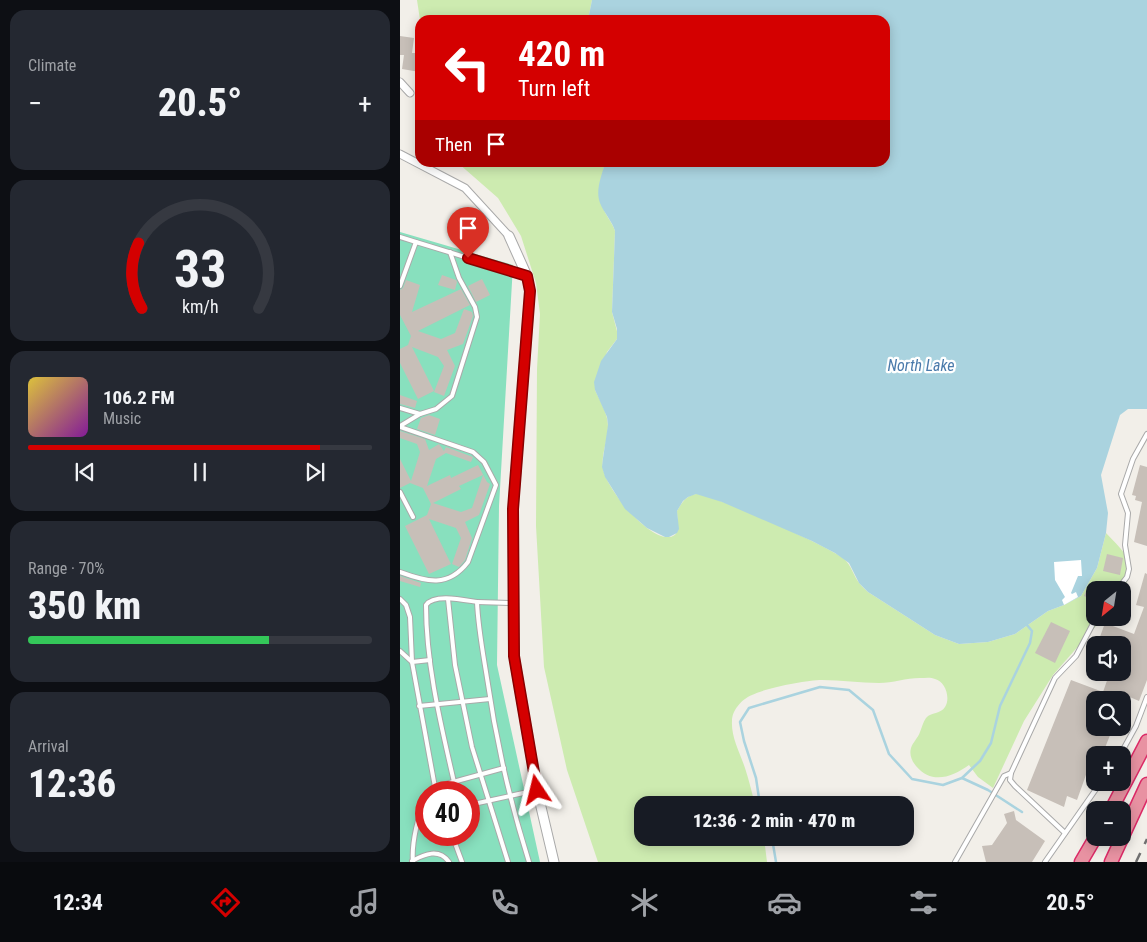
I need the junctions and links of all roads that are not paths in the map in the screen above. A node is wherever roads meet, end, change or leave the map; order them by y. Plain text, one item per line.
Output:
1 (400, 82) edge
2 (410, 93) dead end
3 (400, 154) edge
4 (415, 162) edge
5 (425, 167) edge
6 (509, 236) joint
7 (400, 237) edge
8 (416, 242) junction
9 (450, 252) junction
10 (527, 276) junction
11 (400, 286) edge
12 (400, 408) edge
13 (420, 414) junction
14 (400, 426) edge
15 (1147, 434) edge
16 (400, 492) edge
17 (414, 516) dead end
18 (400, 572) edge
19 (1124, 581) edge
20 (400, 599) edge
21 (448, 599) junction
22 (477, 602) junction
23 (514, 603) junction
24 (1092, 626) edge
25 (400, 651) edge
26 (430, 660) junction
27 (412, 662) junction
28 (1147, 697) edge
29 (490, 699) junction
30 (462, 702) junction
31 (438, 704) junction
32 (419, 706) junction
33 (1147, 741) edge
34 (1125, 746) edge
35 (504, 768) junction
36 (1011, 773) junction
37 (480, 775) junction
38 (434, 781) edge
39 (454, 781) edge
40 (458, 781) edge
41 (1147, 784) edge
42 (537, 790) junction
43 (1095, 791) edge
44 (510, 795) junction
45 (489, 800) junction
46 (1117, 801) edge
47 (480, 802) edge
48 (1065, 833) junction
49 (415, 840) edge
50 (456, 846) edge
51 (1090, 846) edge
52 (413, 862) edge
53 (450, 862) edge
54 (462, 862) edge
55 (508, 862) edge
56 (529, 862) edge
57 (554, 862) edge
58 (955, 862) edge
59 (1045, 862) edge
60 (1081, 862) edge
61 (1111, 862) edge

1 - 2 street
3 - 4 street
5 - 6 street
6 - 10 street
7 - 8 lane
8 - 9 lane
8 - 11 lane
9 - 10 lane
9 - 13 lane
10 - 23 street
12 - 13 lane
13 - 14 lane
14 - 18 lane
15 - 19 lane
16 - 17 lane
20 - 27 lane
21 - 22 lane
21 - 26 lane
21 - 30 lane
22 - 23 lane
22 - 29 lane
23 - 42 street
24 - 36 lane
25 - 27 lane
26 - 27 lane
26 - 31 lane
27 - 32 lane
28 - 34 lane
29 - 30 lane
29 - 35 lane
30 - 31 lane
30 - 37 lane
31 - 32 lane
31 - 39 lane
32 - 38 lane
33 - 46 highway
35 - 37 lane
35 - 44 lane
36 - 48 lane
36 - 58 lane
37 - 40 lane
37 - 45 lane
41 - 61 highway
42 - 44 lane
42 - 57 street
43 - 48 lane
44 - 45 lane
44 - 56 lane
45 - 47 lane
45 - 55 lane
48 - 59 lane
49 - 52 lane
50 - 54 lane
51 - 60 highway
52 - 53 lane

